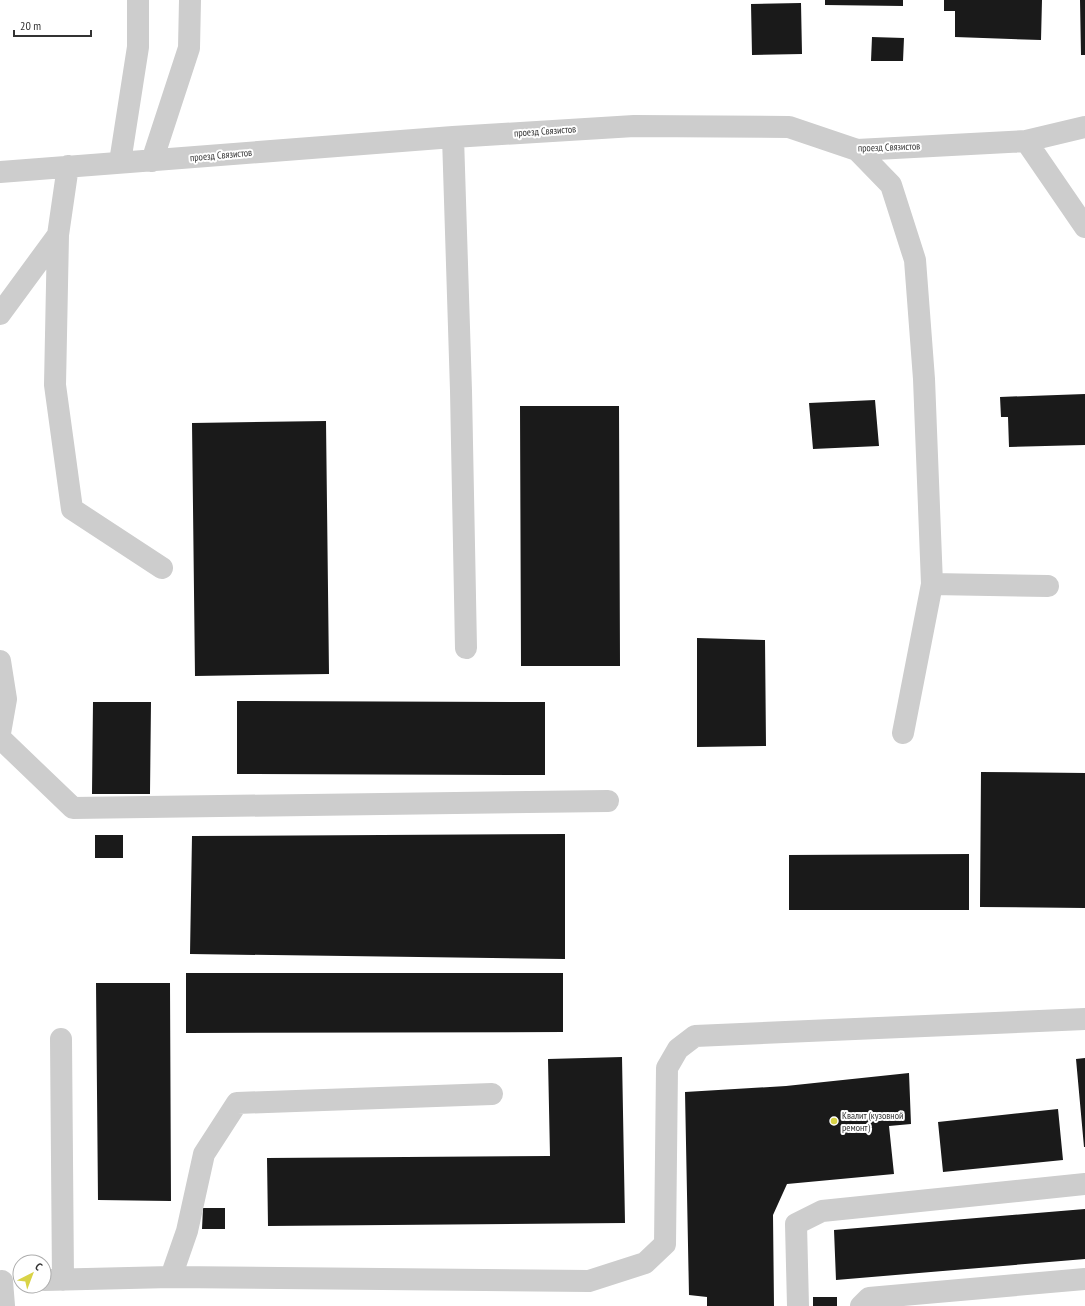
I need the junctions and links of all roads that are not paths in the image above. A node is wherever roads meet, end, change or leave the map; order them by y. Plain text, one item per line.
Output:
1 (138, 0) edge
2 (190, 0) edge
3 (1085, 127) edge
4 (453, 137) junction
5 (1026, 142) junction
6 (857, 150) junction
7 (152, 161) junction
8 (120, 162) junction
9 (68, 166) junction
10 (0, 172) edge
11 (1085, 227) edge
12 (58, 235) junction
13 (0, 314) edge
14 (162, 568) dead end
15 (932, 584) junction
16 (1048, 586) dead end
17 (466, 648) dead end
18 (0, 661) edge
19 (0, 733) edge
20 (903, 733) dead end
21 (0, 738) edge
22 (608, 801) dead end
23 (1085, 1019) edge
24 (61, 1039) dead end
25 (492, 1094) dead end
26 (1085, 1184) edge
27 (171, 1277) junction
28 (1085, 1279) edge
29 (54, 1280) edge
30 (7, 1281) edge
31 (4, 1306) edge
32 (798, 1306) edge
33 (861, 1306) edge

1 - 8 lane
2 - 7 lane
3 - 5 lane, проезд Связистов
4 - 6 lane, проезд Связистов
4 - 7 lane, проезд Связистов
4 - 17 lane
5 - 6 lane, проезд Связистов
5 - 11 lane
6 - 15 lane
7 - 8 lane, проезд Связистов
8 - 9 lane, проезд Связистов
9 - 10 lane, проезд Связистов
9 - 12 lane
12 - 13 lane
12 - 14 lane
15 - 16 lane
15 - 20 lane
18 - 19 lane
21 - 22 lane
23 - 27 lane
24 - 29 lane
25 - 27 lane
26 - 32 lane
27 - 29 lane
28 - 33 lane
30 - 31 lane

